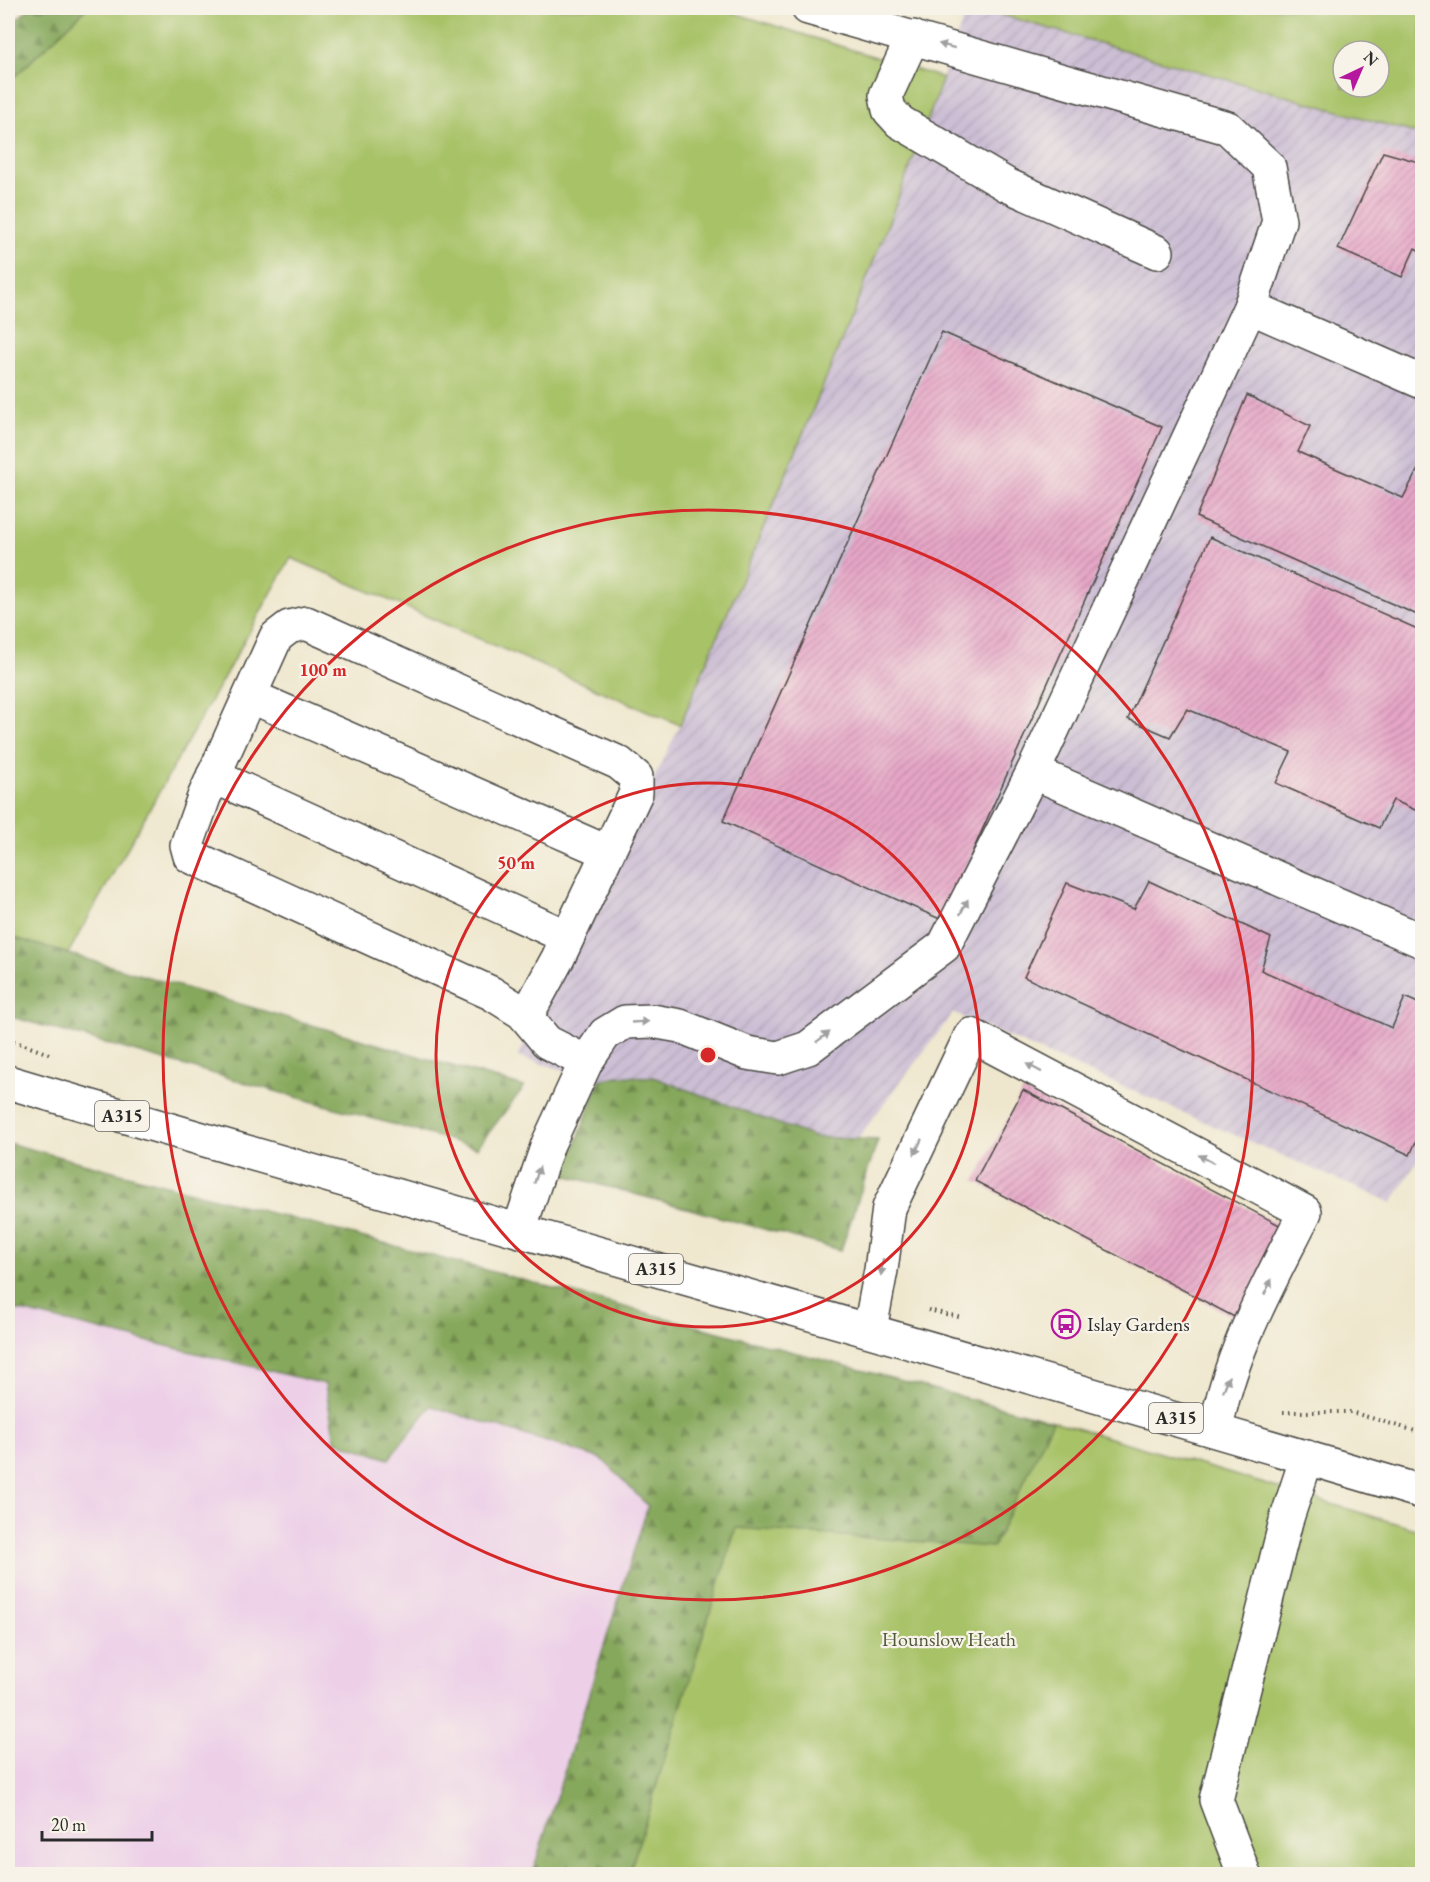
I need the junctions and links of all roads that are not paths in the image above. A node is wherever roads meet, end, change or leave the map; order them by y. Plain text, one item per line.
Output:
1 (808, 8) edge
2 (913, 37) junction
3 (1157, 252) dead end
4 (1250, 307) junction
5 (1422, 382) edge
6 (250, 696) junction
7 (1033, 772) junction
8 (213, 776) junction
9 (607, 852) junction
10 (567, 937) junction
11 (1422, 941) edge
12 (526, 1017) junction
13 (586, 1062) junction
14 (8, 1082) edge
15 (519, 1230) junction
16 (870, 1329) junction
17 (1216, 1430) junction
18 (1307, 1457) junction
19 (1422, 1492) edge
20 (1244, 1875) edge

1 - 2 main road
2 - 3 main road
4 -> 2 main road
4 - 5 main road
4 - 7 main road
6 - 8 main road
6 - 9 main road
6 - 9 main road
7 - 11 main road
13 -> 7 main road
8 - 10 main road
8 - 12 main road
9 - 10 main road
10 - 12 main road
12 - 13 main road
15 -> 13 main road
14 - 15 main road, A315
15 - 16 main road, A315
16 - 17 main road, A315
17 -> 16 main road
17 - 18 main road, A315
18 - 19 main road, A315
18 - 20 main road

